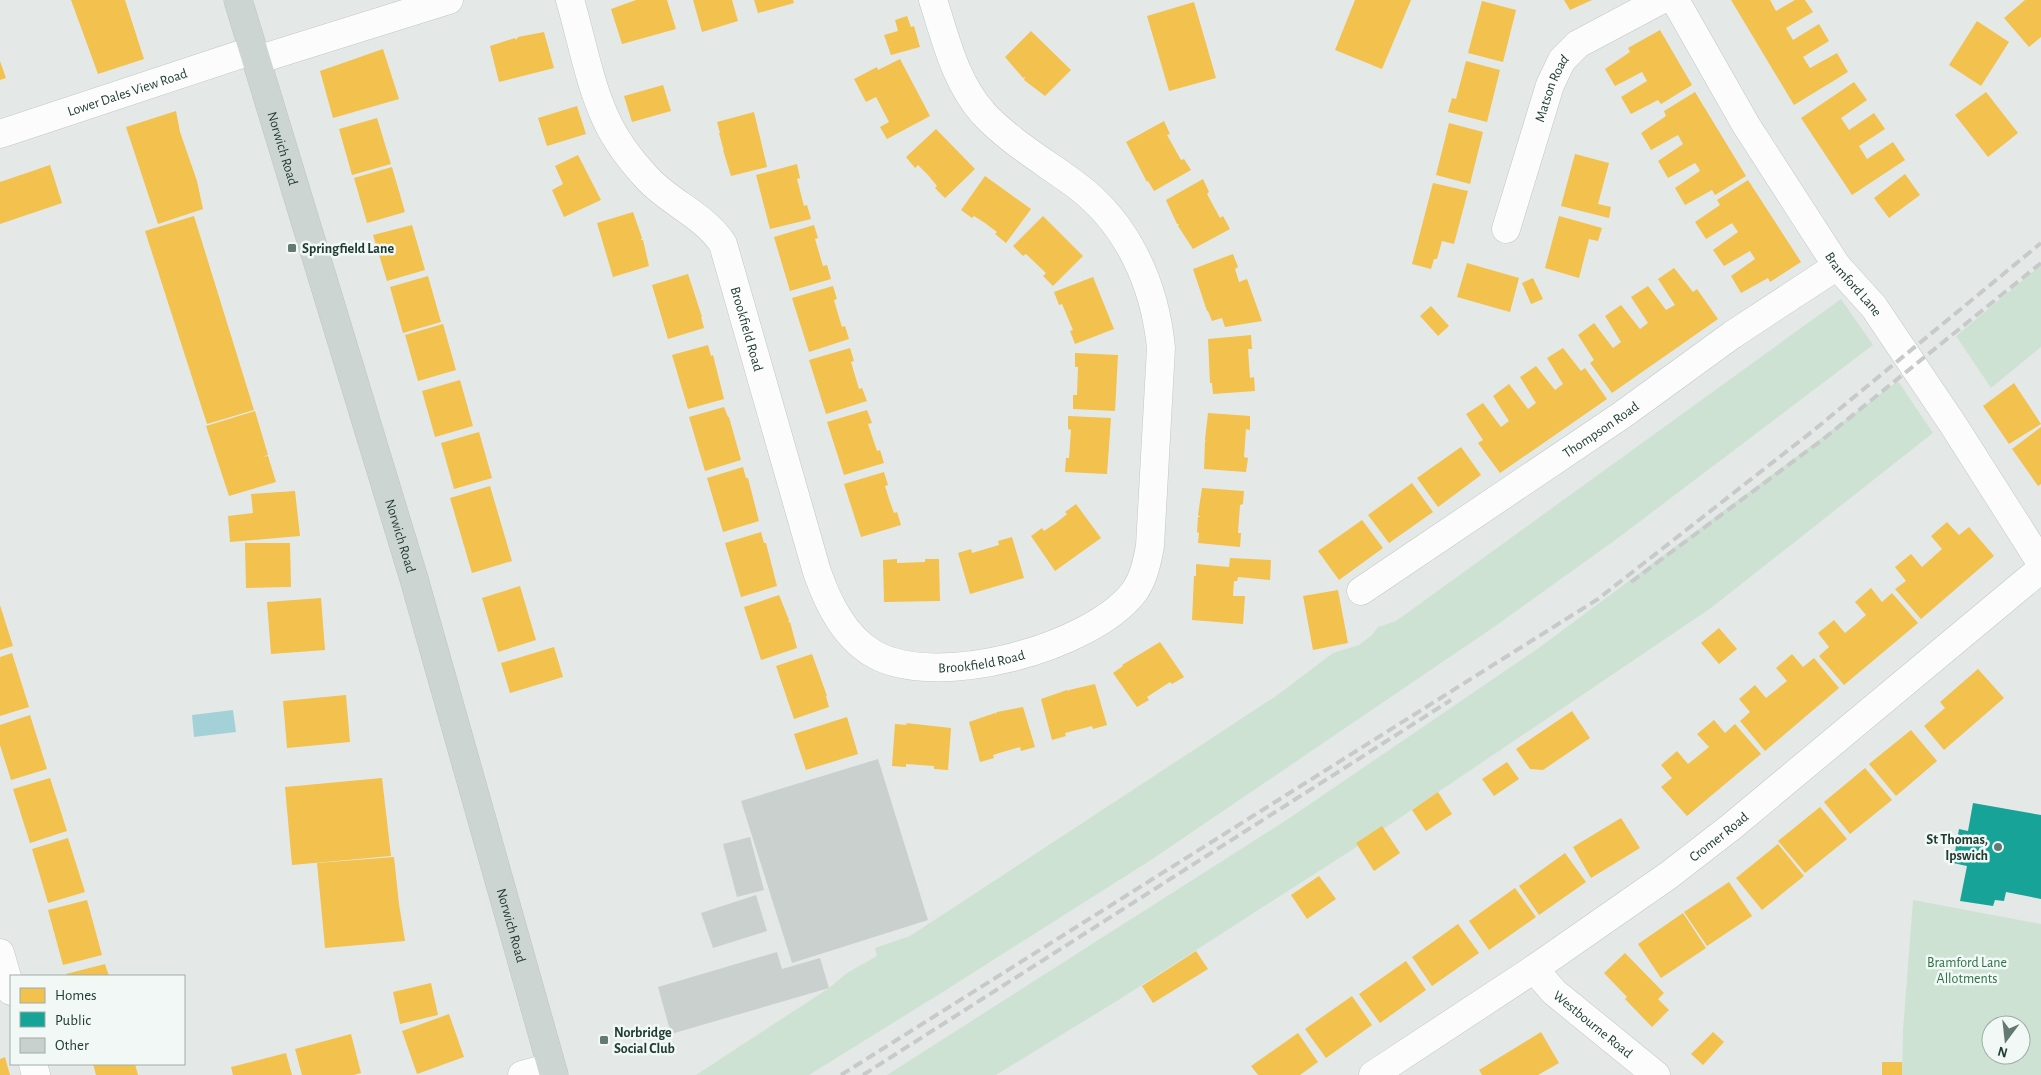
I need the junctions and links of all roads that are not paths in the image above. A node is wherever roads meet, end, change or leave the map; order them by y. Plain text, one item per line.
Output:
1 (238, 0) edge
2 (449, 0) edge
3 (570, 0) edge
4 (933, 0) edge
5 (1676, 2) edge
6 (255, 55) junction
7 (0, 134) edge
8 (1506, 229) dead end
9 (1837, 266) junction
10 (2041, 562) edge
11 (2041, 569) edge
12 (1361, 592) dead end
13 (0, 953) edge
14 (1534, 968) junction
15 (10, 988) edge
16 (553, 1071) edge
17 (522, 1075) edge
18 (1373, 1075) edge
19 (1656, 1075) edge

1 - 6 main road, Norwich Road
2 - 6 street
3 - 4 street, Brookfield Road
5 - 8 street, Matson Road
5 - 9 street, Bramford Lane
6 - 7 street, Lower Dales View Road
6 - 16 main road, Norwich Road
9 - 10 street, Bramford Lane
9 - 12 street, Thompson Road
11 - 14 street, Cromer Road
13 - 15 street
14 - 18 street, Cromer Road
14 - 19 street, Westbourne Road
16 - 17 street

